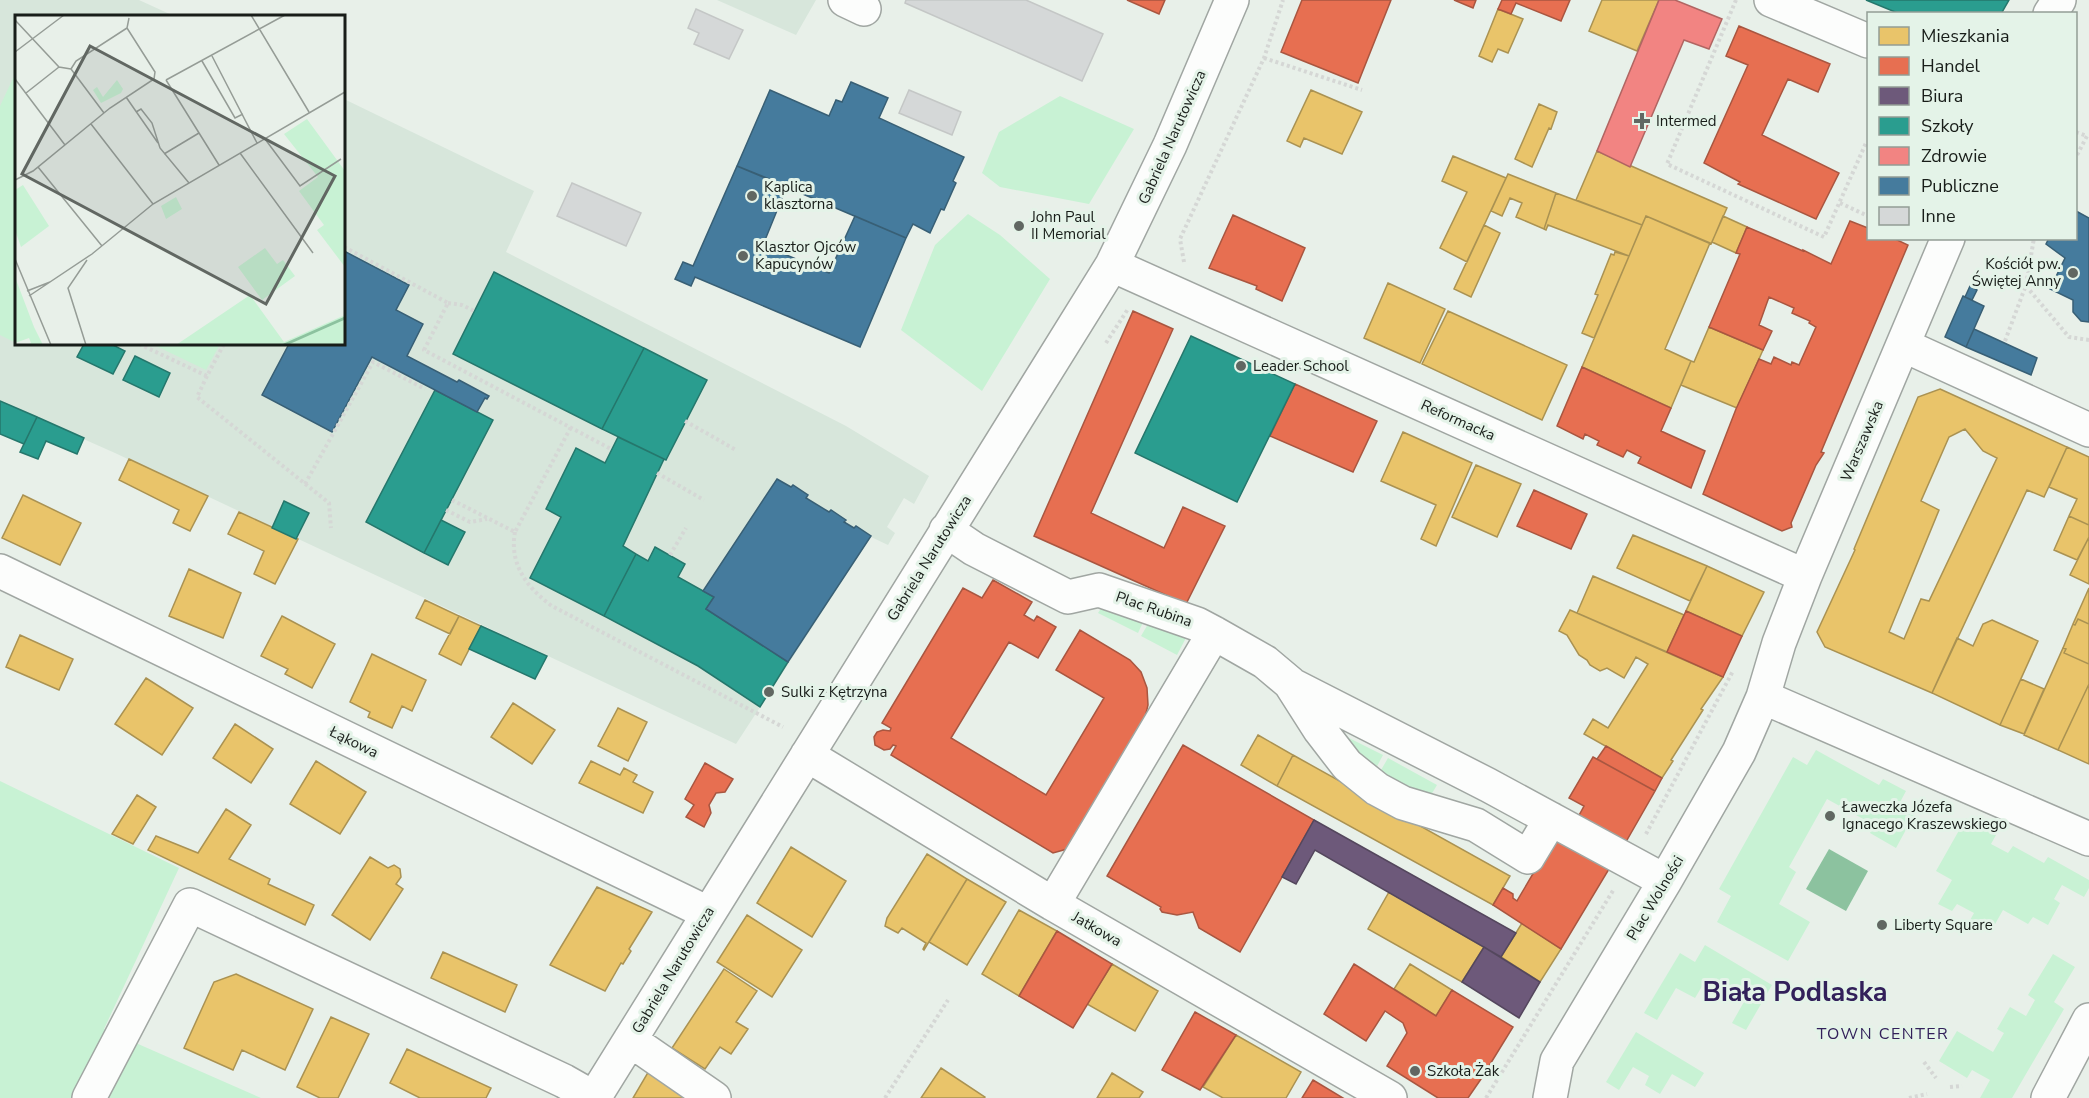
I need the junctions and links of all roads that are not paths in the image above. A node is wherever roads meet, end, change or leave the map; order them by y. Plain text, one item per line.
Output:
1 (1232, 0) edge
2 (1771, 0) edge
3 (1867, 40) edge
4 (1947, 240) edge
5 (1112, 265) junction
6 (1903, 345) junction
7 (2089, 430) edge
8 (946, 530) junction
9 (0, 571) edge
10 (1805, 576) junction
11 (1214, 633) junction
12 (1779, 643) joint
13 (1290, 684) junction
14 (1763, 697) junction
15 (807, 755) junction
16 (1497, 789) junction
17 (1551, 819) junction
18 (1476, 825) junction
19 (2089, 839) edge
20 (1665, 881) junction
21 (1053, 904) junction
22 (708, 913) junction
23 (2089, 1020) edge
24 (630, 1040) junction
25 (89, 1098) edge
26 (594, 1098) edge
27 (714, 1098) edge
28 (1390, 1098) edge
29 (1550, 1098) edge
30 (2048, 1098) edge

1 - 5 street, Gabriela Narutowicza
2 - 3 street
4 - 6 street, Warszawska
5 - 8 street, Gabriela Narutowicza
5 - 10 street, Reformacka
6 - 7 street
6 - 10 street, Warszawska
8 - 11 street, Plac Rubina
8 - 15 street, Gabriela Narutowicza
9 - 22 street, Łąkowa
10 - 12 street, Warszawska
11 - 13 street, Plac Rubina
11 - 21 street
12 - 14 street, Plac Wolności
13 - 16 street, Plac Rubina
13 - 18 street, Plac Rubina
14 - 19 street
14 - 20 street, Plac Wolności
15 - 21 street, Jatkowa
15 - 22 street, Gabriela Narutowicza
16 - 17 street, Plac Rubina
16 - 18 street
17 - 18 street, Plac Rubina
17 - 20 street, Plac Rubina
20 - 29 street, Plac Wolności
21 - 28 street, Jatkowa
22 - 24 street, Gabriela Narutowicza
23 - 30 street
24 - 26 street, Gabriela Narutowicza
24 - 27 street
25 - 26 street

